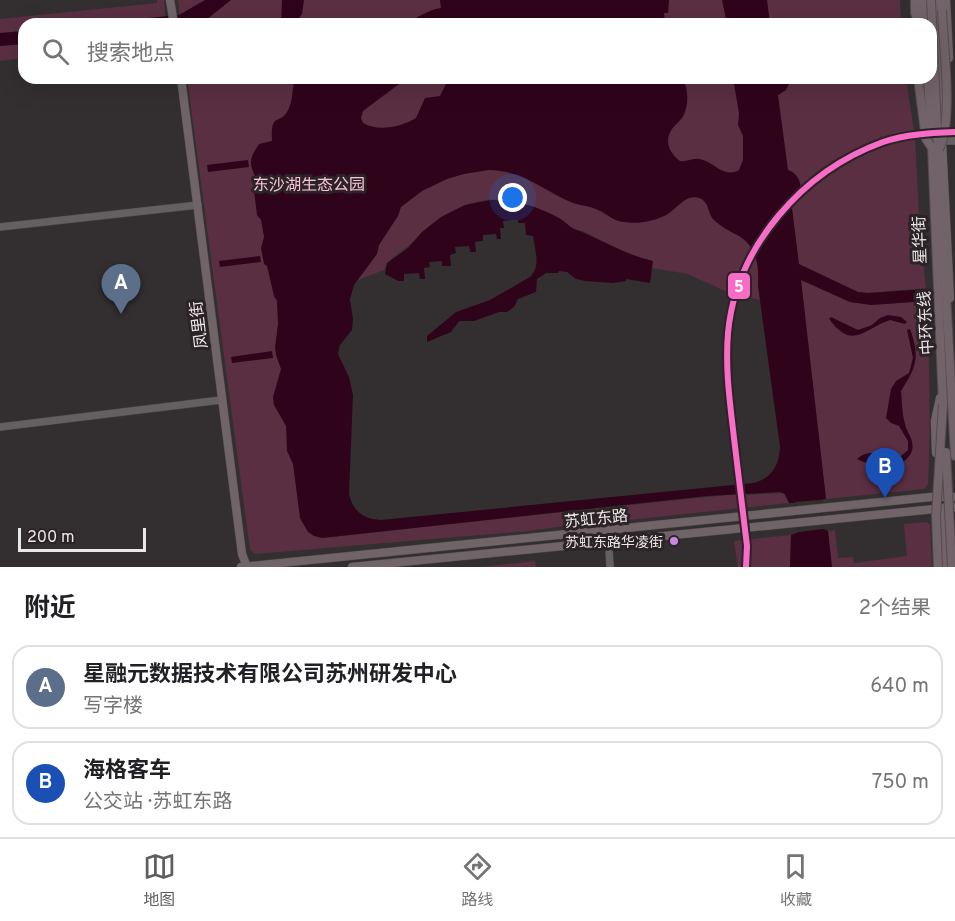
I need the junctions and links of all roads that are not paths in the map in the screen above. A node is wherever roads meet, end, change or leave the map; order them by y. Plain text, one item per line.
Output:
1 (170, 0) edge
2 (931, 0) edge
3 (946, 0) edge
4 (916, 2) edge
5 (940, 3) edge
6 (173, 18) edge
7 (914, 18) edge
8 (918, 18) edge
9 (932, 18) edge
10 (182, 84) edge
11 (919, 84) edge
12 (927, 84) edge
13 (935, 84) edge
14 (941, 89) junction
15 (955, 134) edge
16 (955, 141) edge
17 (937, 143) junction
18 (198, 205) junction
19 (0, 227) edge
20 (955, 386) edge
21 (221, 400) junction
22 (948, 404) edge
23 (0, 427) edge
24 (955, 456) edge
25 (933, 497) junction
26 (944, 497) junction
27 (955, 497) edge
28 (955, 507) edge
29 (945, 508) junction
30 (608, 530) junction
31 (955, 534) edge
32 (943, 540) junction
33 (609, 541) junction
34 (241, 567) edge
35 (246, 567) edge
36 (352, 567) edge
37 (610, 567) edge
38 (938, 567) edge
39 (945, 567) edge
40 (952, 567) edge

1 - 6 main road
2 - 9 highway, 中环东线, bridge
3 - 14 main road
4 - 7 highway
4 - 8 highway
5 - 14 main road, 星华街
5 - 17 highway, bridge
10 - 18 main road, 凤里街
11 - 17 highway, bridge
12 - 17 highway, 中环东线, bridge
13 - 17 highway, 中环东线, bridge
14 - 17 main road, 星华街
15 - 17 street
16 - 17 street
17 - 20 main road, 星华街
17 - 22 highway, 中环东线
17 - 22 main road, 星华街
18 - 19 street
18 - 21 main road, 凤里街
21 - 23 street
21 - 35 main road, 凤里街
22 - 24 highway, 中环东线
22 - 25 main road
22 - 26 main road, 星华街
22 - 38 highway, bridge
22 - 40 highway, 中环东线, bridge
25 - 26 main road, 苏虹东路
25 - 30 main road, 苏虹东路
26 - 27 main road, 苏虹东路
26 - 29 main road, 星华街
28 - 29 main road, 苏虹东路
29 - 32 highway
29 - 33 main road, 苏虹东路
30 - 33 street
30 - 35 main road, 苏虹东路
31 - 32 highway
32 - 39 highway
33 - 36 main road, 苏虹东路
33 - 37 street
34 - 35 main road, 苏虹东路

